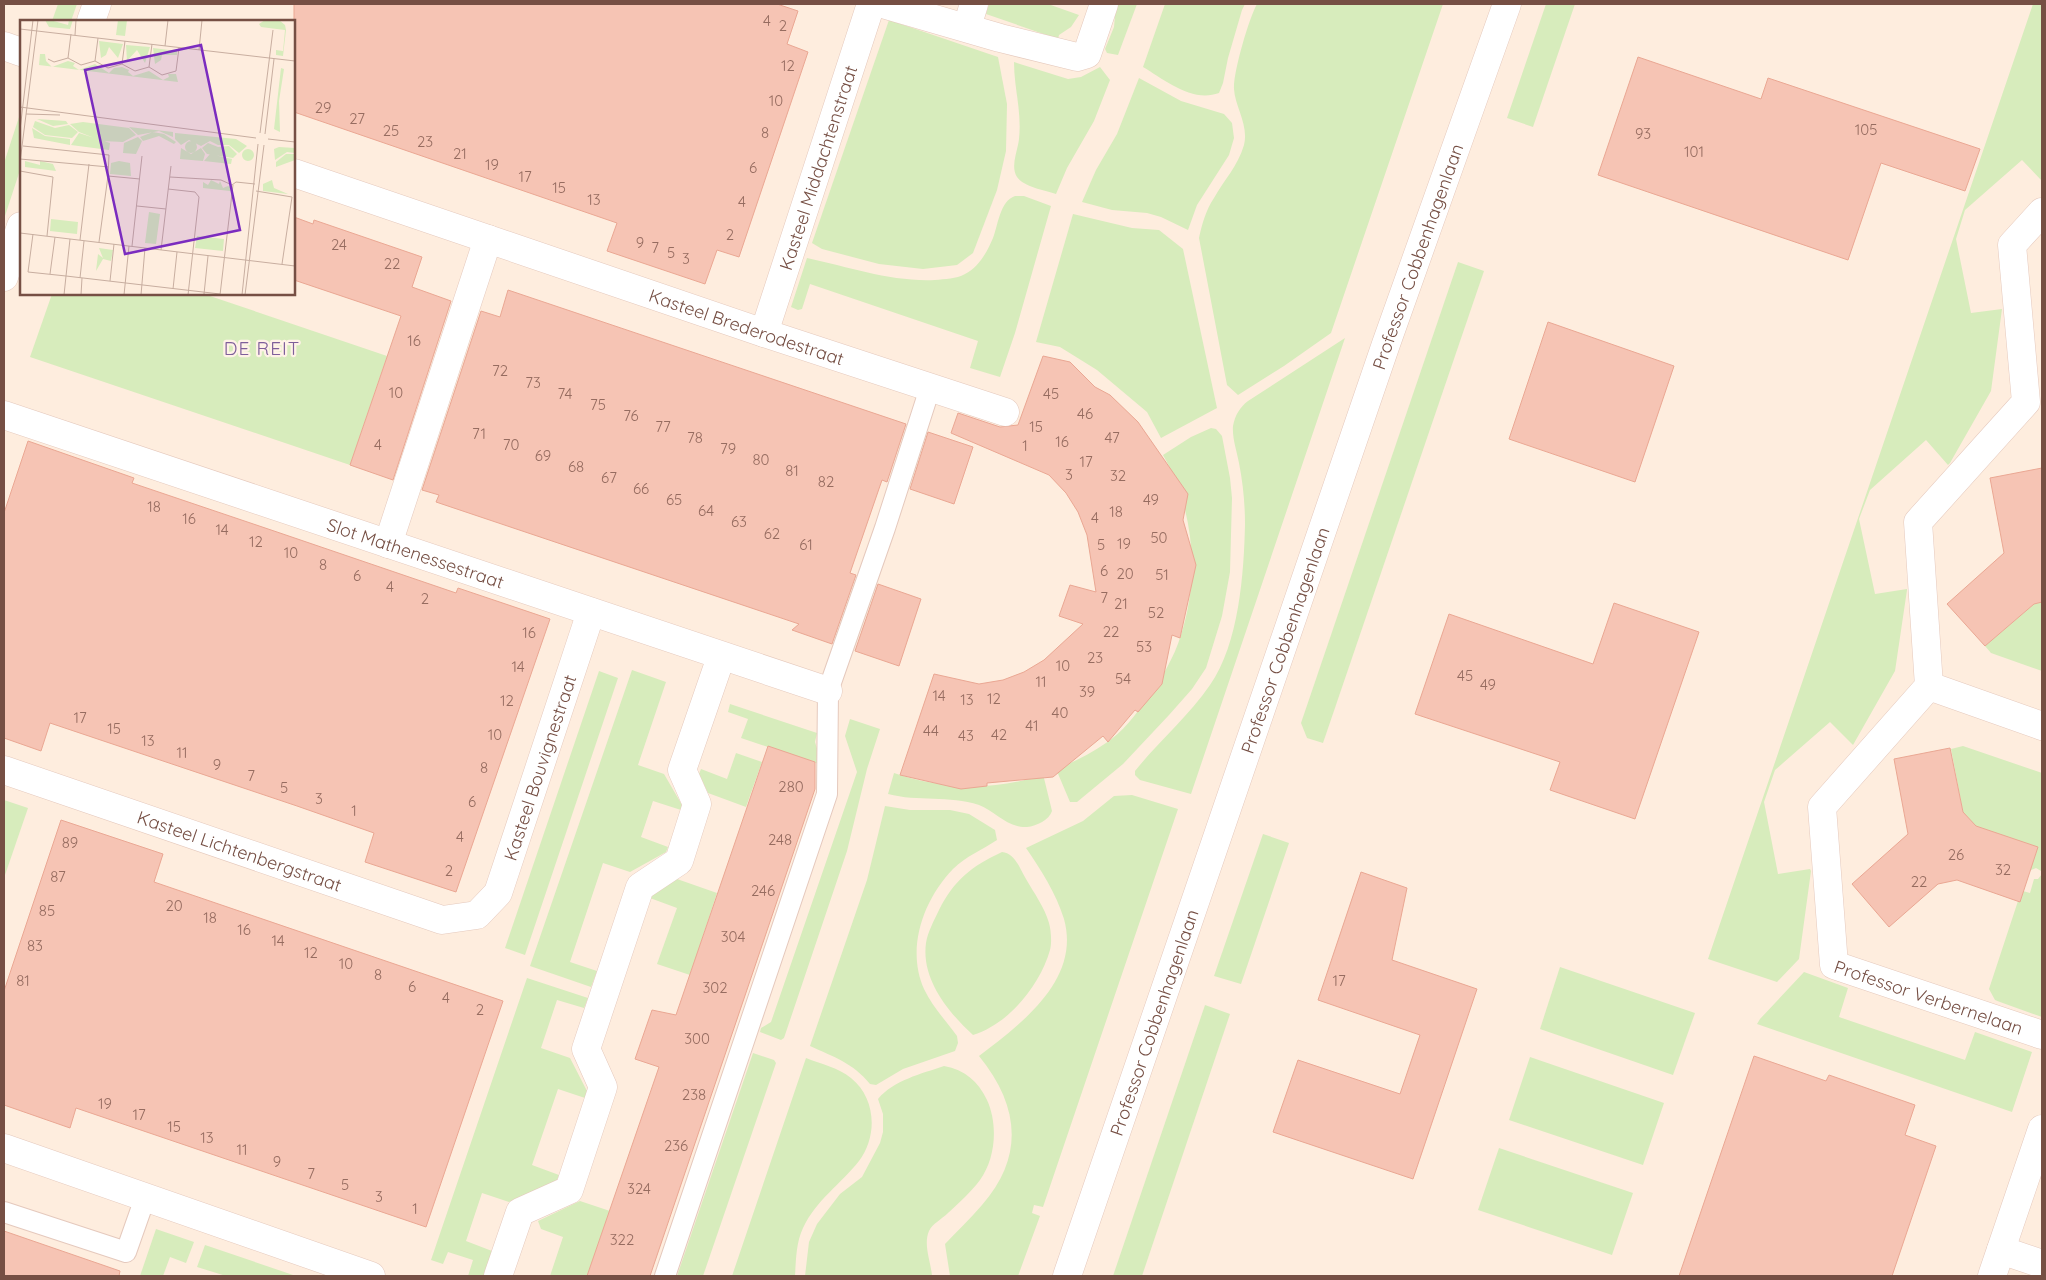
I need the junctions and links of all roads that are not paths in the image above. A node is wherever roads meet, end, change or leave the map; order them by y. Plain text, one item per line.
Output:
1 (97, 4) edge
2 (871, 4) edge
3 (883, 4) edge
4 (1104, 4) edge
5 (1507, 4) edge
6 (970, 15) edge
7 (91, 20) edge
8 (4, 46) edge
9 (20, 52) edge
10 (295, 173) edge
11 (2042, 212) edge
12 (14, 231) edge
13 (488, 239) junction
14 (4, 277) edge
15 (764, 333) junction
16 (930, 388) junction
17 (2034, 405) edge
18 (1005, 412) dead end
19 (4, 415) edge
20 (388, 544) junction
21 (591, 612) junction
22 (721, 657) junction
23 (1929, 686) junction
24 (828, 691) junction
25 (2042, 726) edge
26 (4, 770) edge
27 (477, 915) joint
28 (2042, 1035) edge
29 (2042, 1128) edge
30 (4, 1148) edge
31 (145, 1198) junction
32 (4, 1212) edge
33 (2001, 1250) junction
34 (2042, 1264) edge
35 (371, 1276) edge
36 (498, 1276) edge
37 (665, 1276) edge
38 (1068, 1276) edge
39 (1992, 1276) edge

1 - 7 street
2 - 15 street, Kasteel Middachtenstraat
3 - 6 street
4 - 6 street
5 - 38 street, Professor Cobbenhagenlaan
8 - 9 street
10 - 13 street, Kasteel Brederodestraat
11 - 17 street
12 - 14 street
13 - 15 street, Kasteel Brederodestraat
13 - 20 street
15 - 16 street, Kasteel Brederodestraat
16 - 18 street, Kasteel Brederodestraat
16 - 24 lane
17 - 23 street
19 - 20 street, Slot Mathenessestraat
20 - 21 street, Slot Mathenessestraat
21 - 22 street, Slot Mathenessestraat
21 - 27 street, Kasteel Bouvignestraat
22 - 24 street, Slot Mathenessestraat
22 - 36 street
23 - 25 street
23 - 28 street, Professor Verbernelaan
24 - 37 lane
26 - 27 street, Kasteel Lichtenbergstraat
29 - 33 street
30 - 31 street
31 - 32 lane
31 - 35 street
33 - 34 street
33 - 39 street

